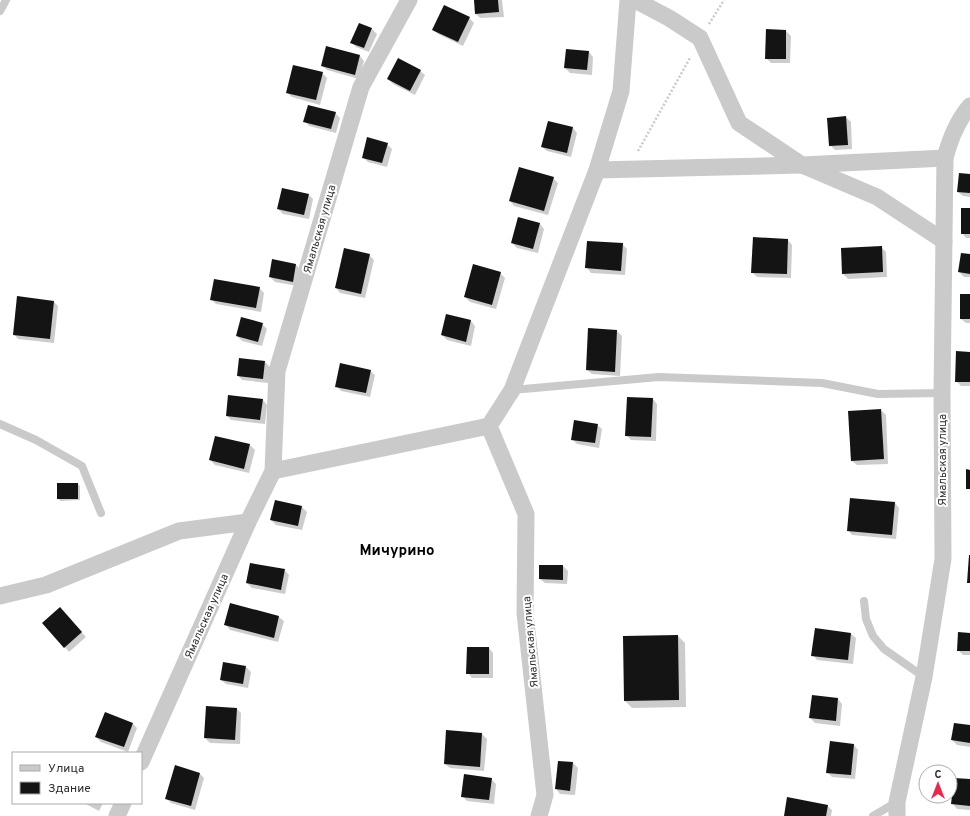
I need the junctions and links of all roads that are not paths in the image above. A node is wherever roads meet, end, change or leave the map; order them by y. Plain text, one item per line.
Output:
1 (6, 0) edge
2 (409, 0) edge
3 (628, 0) edge
4 (634, 0) edge
5 (0, 11) edge
6 (970, 106) edge
7 (945, 158) junction
8 (802, 165) junction
9 (597, 170) junction
10 (944, 241) junction
11 (512, 390) junction
12 (942, 393) junction
13 (0, 424) edge
14 (489, 426) junction
15 (273, 471) junction
16 (101, 513) dead end
17 (248, 522) junction
18 (0, 596) edge
19 (864, 601) dead end
20 (924, 677) junction
21 (142, 760) edge
22 (122, 804) edge
23 (897, 809) edge
24 (117, 816) edge
25 (539, 816) edge
26 (873, 816) edge

1 - 5 lane
2 - 15 street, Ямальская улица
3 - 9 street
4 - 8 street
6 - 7 street, Ямальская улица
7 - 8 street
7 - 10 street, Ямальская улица
8 - 9 street
8 - 10 street
9 - 11 street
10 - 12 street, Ямальская улица
11 - 12 lane
11 - 14 street
12 - 20 street, Ямальская улица
13 - 16 lane
14 - 15 street
14 - 25 street, Ямальская улица
15 - 17 street, Ямальская улица
17 - 18 street
17 - 21 street, Ямальская улица
19 - 20 lane
20 - 23 street, Ямальская улица
22 - 24 street
23 - 26 lane

